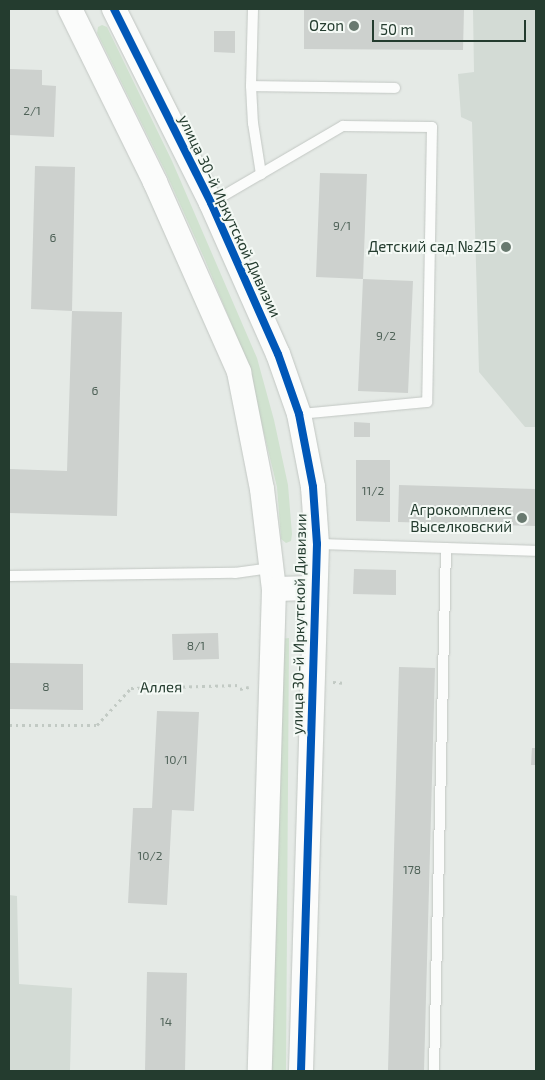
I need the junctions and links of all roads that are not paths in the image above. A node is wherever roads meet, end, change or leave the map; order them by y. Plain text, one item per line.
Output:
1 (70, 9) edge
2 (114, 9) edge
3 (253, 9) edge
4 (251, 86) junction
5 (396, 88) dead end
6 (261, 174) junction
7 (211, 203) junction
8 (299, 414) junction
9 (317, 544) junction
10 (446, 548) junction
11 (536, 551) edge
12 (9, 576) edge
13 (274, 578) junction
14 (316, 588) junction
15 (260, 1071) edge
16 (301, 1071) edge
17 (434, 1071) edge

1 - 13 street, улица 30-й Иркутской Дивизии
2 - 7 street, улица 30-й Иркутской Дивизии
3 - 4 lane
4 - 5 lane
4 - 6 lane
6 - 7 lane
6 - 8 lane
7 - 8 street, улица 30-й Иркутской Дивизии
8 - 9 street, улица 30-й Иркутской Дивизии
9 - 10 lane
9 - 14 street, улица 30-й Иркутской Дивизии
10 - 11 lane
10 - 17 lane
12 - 13 lane
13 - 14 street, улица 30-й Иркутской Дивизии
13 - 15 street, улица 30-й Иркутской Дивизии
14 - 16 street, улица 30-й Иркутской Дивизии

